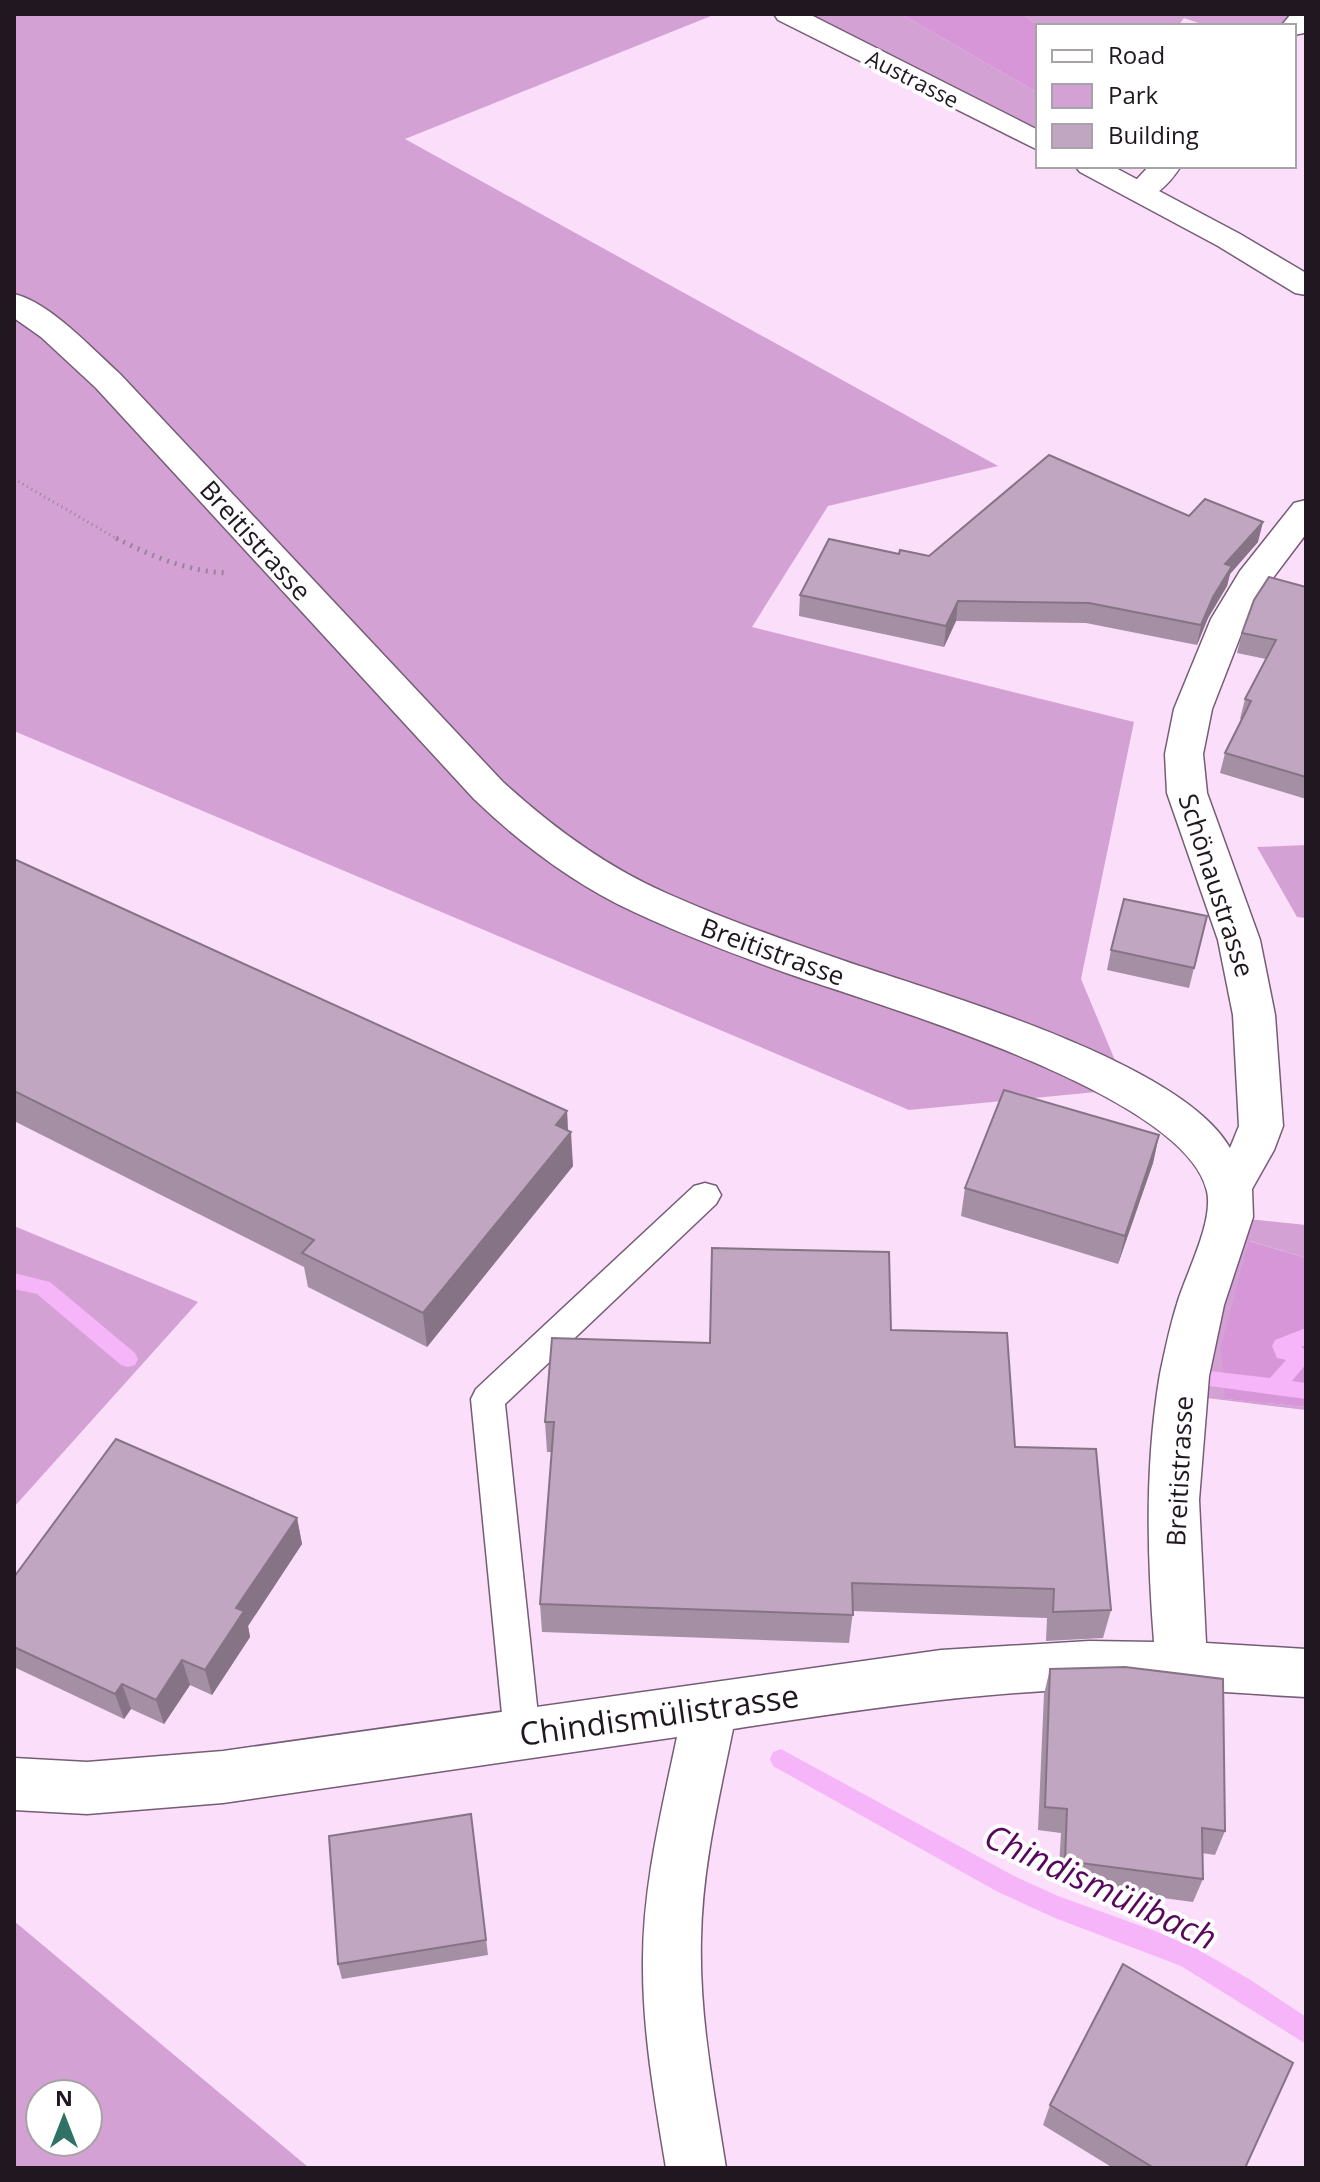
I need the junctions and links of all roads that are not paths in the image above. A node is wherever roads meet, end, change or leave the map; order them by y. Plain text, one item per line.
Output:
1 (788, 14) edge
2 (1036, 140) edge
3 (1094, 168) edge
4 (1164, 168) edge
5 (1141, 191) junction
6 (1306, 286) edge
7 (14, 303) edge
8 (1306, 510) edge
9 (1229, 1188) junction
10 (705, 1195) dead end
11 (1182, 1666) junction
12 (1306, 1673) edge
13 (710, 1706) junction
14 (522, 1734) junction
15 (14, 1784) edge
16 (696, 2168) edge

1 - 2 street, Austrasse
3 - 5 street
4 - 5 street
5 - 6 street
7 - 9 street, Breitistrasse
8 - 9 street, Schönaustrasse
9 - 11 street, Breitistrasse
10 - 14 lane
11 - 12 street, Chindismülistrasse
11 - 13 street, Chindismülistrasse
13 - 14 street, Chindismülistrasse
13 - 16 street
14 - 15 street, Chindismülistrasse

